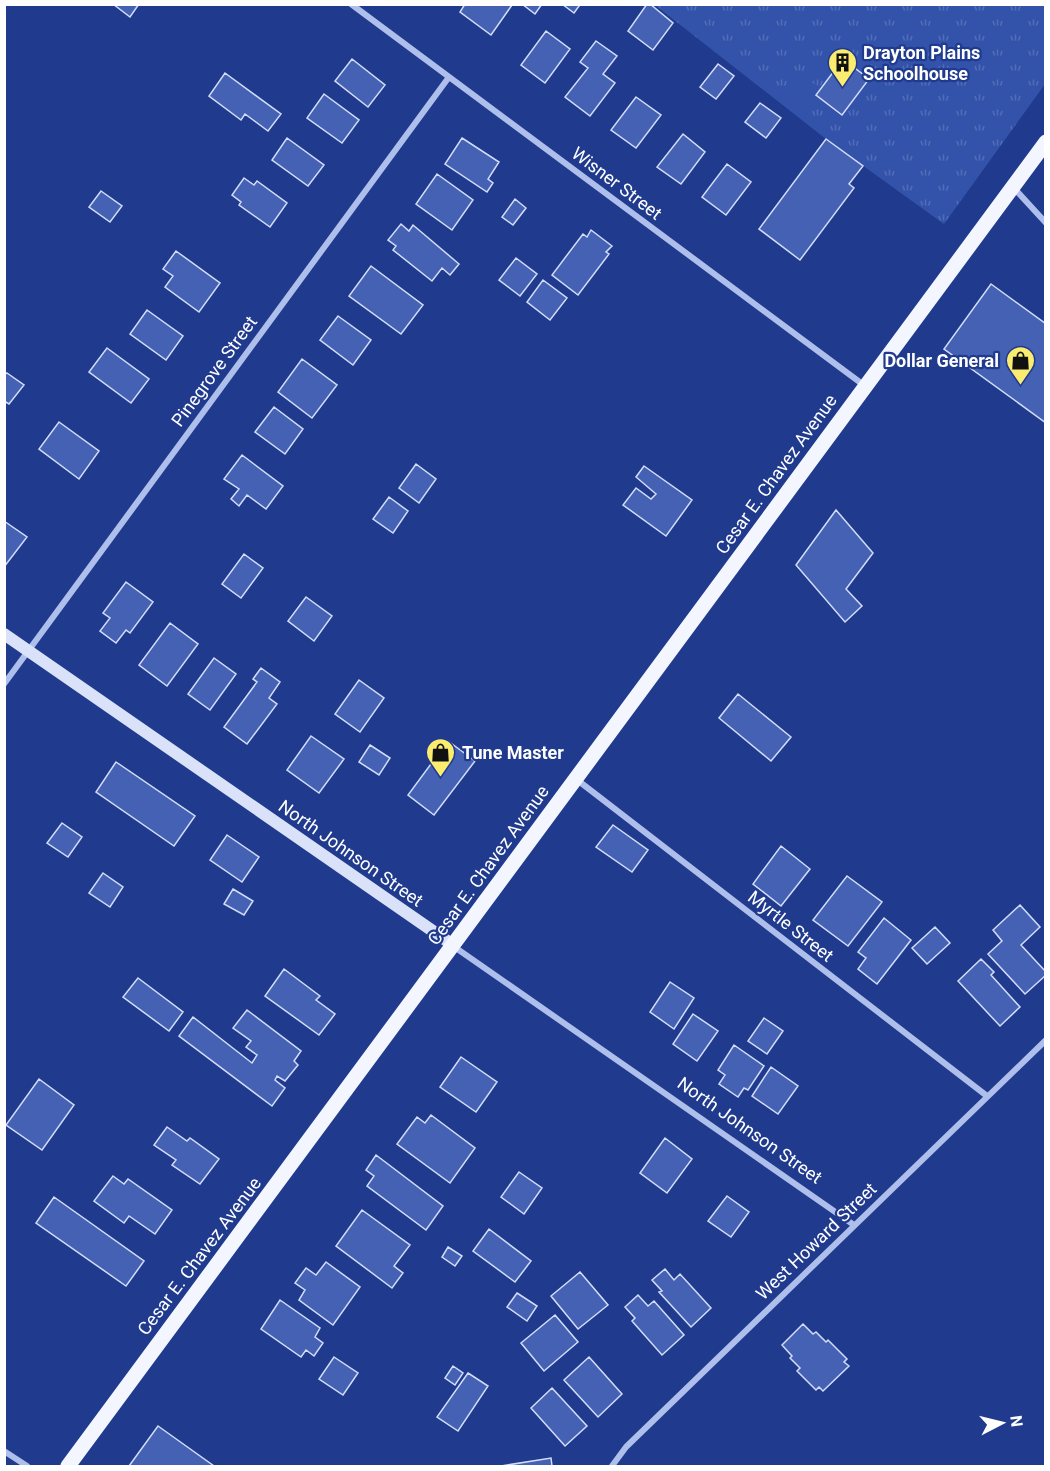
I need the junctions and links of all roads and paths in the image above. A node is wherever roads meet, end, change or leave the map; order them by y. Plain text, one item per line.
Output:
1 (351, 4) edge
2 (449, 77) junction
3 (1046, 142) edge
4 (1013, 186) junction
5 (1046, 223) edge
6 (866, 386) junction
7 (4, 634) edge
8 (29, 650) junction
9 (4, 684) edge
10 (576, 779) junction
11 (453, 945) junction
12 (1046, 1040) edge
13 (987, 1096) junction
14 (854, 1225) junction
15 (4, 1451) edge
16 (27, 1467) edge
17 (68, 1467) edge
18 (612, 1467) edge

1 - 2 street, Wisner Street
2 - 6 street, Wisner Street
2 - 8 street, Pinegrove Street
3 - 4 main road, Cesar E. Chavez Avenue
4 - 5 street
4 - 6 main road, Cesar E. Chavez Avenue
6 - 10 main road, Cesar E. Chavez Avenue
7 - 8 street, North Johnson Street
8 - 9 street, Pinegrove Street
8 - 11 street, North Johnson Street
10 - 11 main road, Cesar E. Chavez Avenue
10 - 13 street, Myrtle Street
11 - 14 street, North Johnson Street
11 - 17 main road, Cesar E. Chavez Avenue
12 - 13 street, West Howard Street
13 - 14 street, West Howard Street
14 - 18 street, West Howard Street
15 - 16 street

